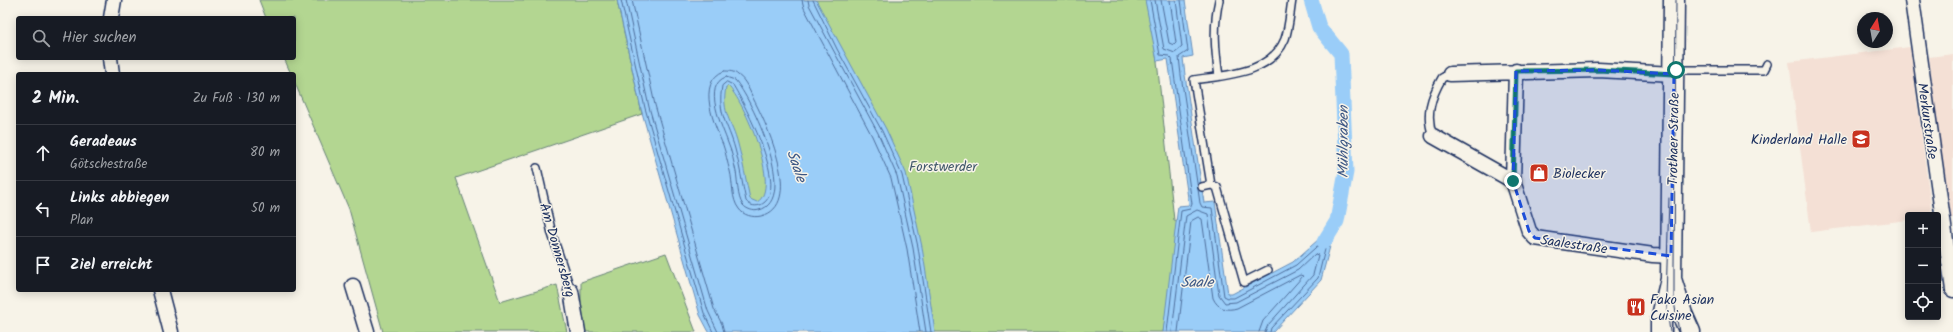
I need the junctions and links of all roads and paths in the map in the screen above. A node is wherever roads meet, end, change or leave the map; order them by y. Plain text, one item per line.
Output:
1 (114, 0) edge
2 (1219, 0) edge
3 (1292, 0) edge
4 (1674, 0) edge
5 (1912, 0) edge
6 (111, 16) edge
7 (110, 60) edge
8 (1767, 64) dead end
9 (1516, 71) junction
10 (112, 72) edge
11 (1674, 72) junction
12 (1450, 74) joint
13 (1218, 76) junction
14 (1432, 136) joint
15 (537, 168) dead end
16 (1513, 181) junction
17 (1211, 185) junction
18 (1202, 187) dead end
19 (1672, 256) junction
20 (1268, 270) dead end
21 (1671, 278) junction
22 (353, 286) dead end
23 (1953, 290) edge
24 (571, 291) joint
25 (161, 292) edge
26 (1684, 326) edge
27 (1663, 328) edge
28 (171, 332) edge
29 (367, 332) edge
30 (578, 332) edge

1 - 6 street
2 - 13 lane
3 - 13 lane
4 - 11 main road, Trothaer Straße
5 - 23 street, Merkurstraße
7 - 10 street
8 - 11 lane
9 - 11 street
9 - 12 street
9 - 16 street, Saalestraße
11 - 19 main road, Trothaer Straße
12 - 14 lane
13 - 17 lane
14 - 16 street
15 - 24 lane, Am Donnersberg
16 - 19 street, Saalestraße
17 - 18 lane
17 - 20 lane
19 - 21 main road, Trothaer Straße
21 - 26 main road, Trothaer Straße
21 - 27 main road, Trothaer Straße
22 - 29 street
24 - 30 street, Am Donnersberg
25 - 28 street

